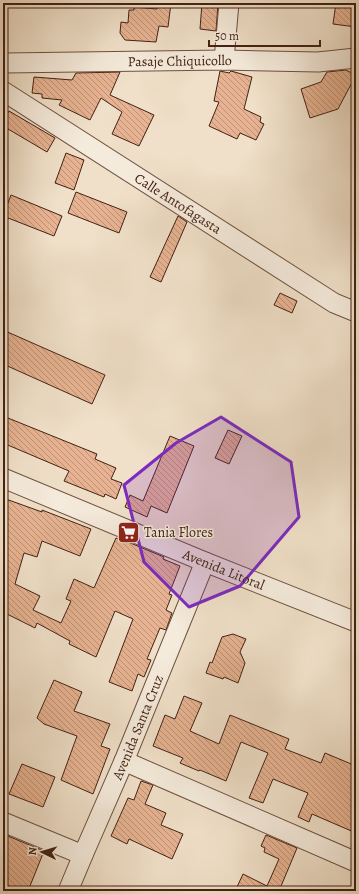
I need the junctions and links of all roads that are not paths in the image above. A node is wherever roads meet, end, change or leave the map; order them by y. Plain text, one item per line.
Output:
1 (229, 3) edge
2 (356, 58) edge
3 (224, 60) junction
4 (3, 64) edge
5 (3, 91) edge
6 (356, 312) edge
7 (3, 478) edge
8 (205, 562) junction
9 (356, 622) edge
10 (124, 761) junction
11 (3, 822) edge
12 (83, 855) junction
13 (356, 862) edge
14 (68, 891) edge

1 - 3 street
2 - 3 street, Pasaje Chiquicollo
3 - 4 street, Pasaje Chiquicollo
5 - 6 street, Calle Antofagasta
7 - 8 street, Avenida Litoral
8 - 9 street, Avenida Litoral
8 - 10 street, Avenida Santa Cruz
10 - 12 street, Avenida Santa Cruz
10 - 13 street
11 - 12 street
12 - 14 street, Avenida Santa Cruz

